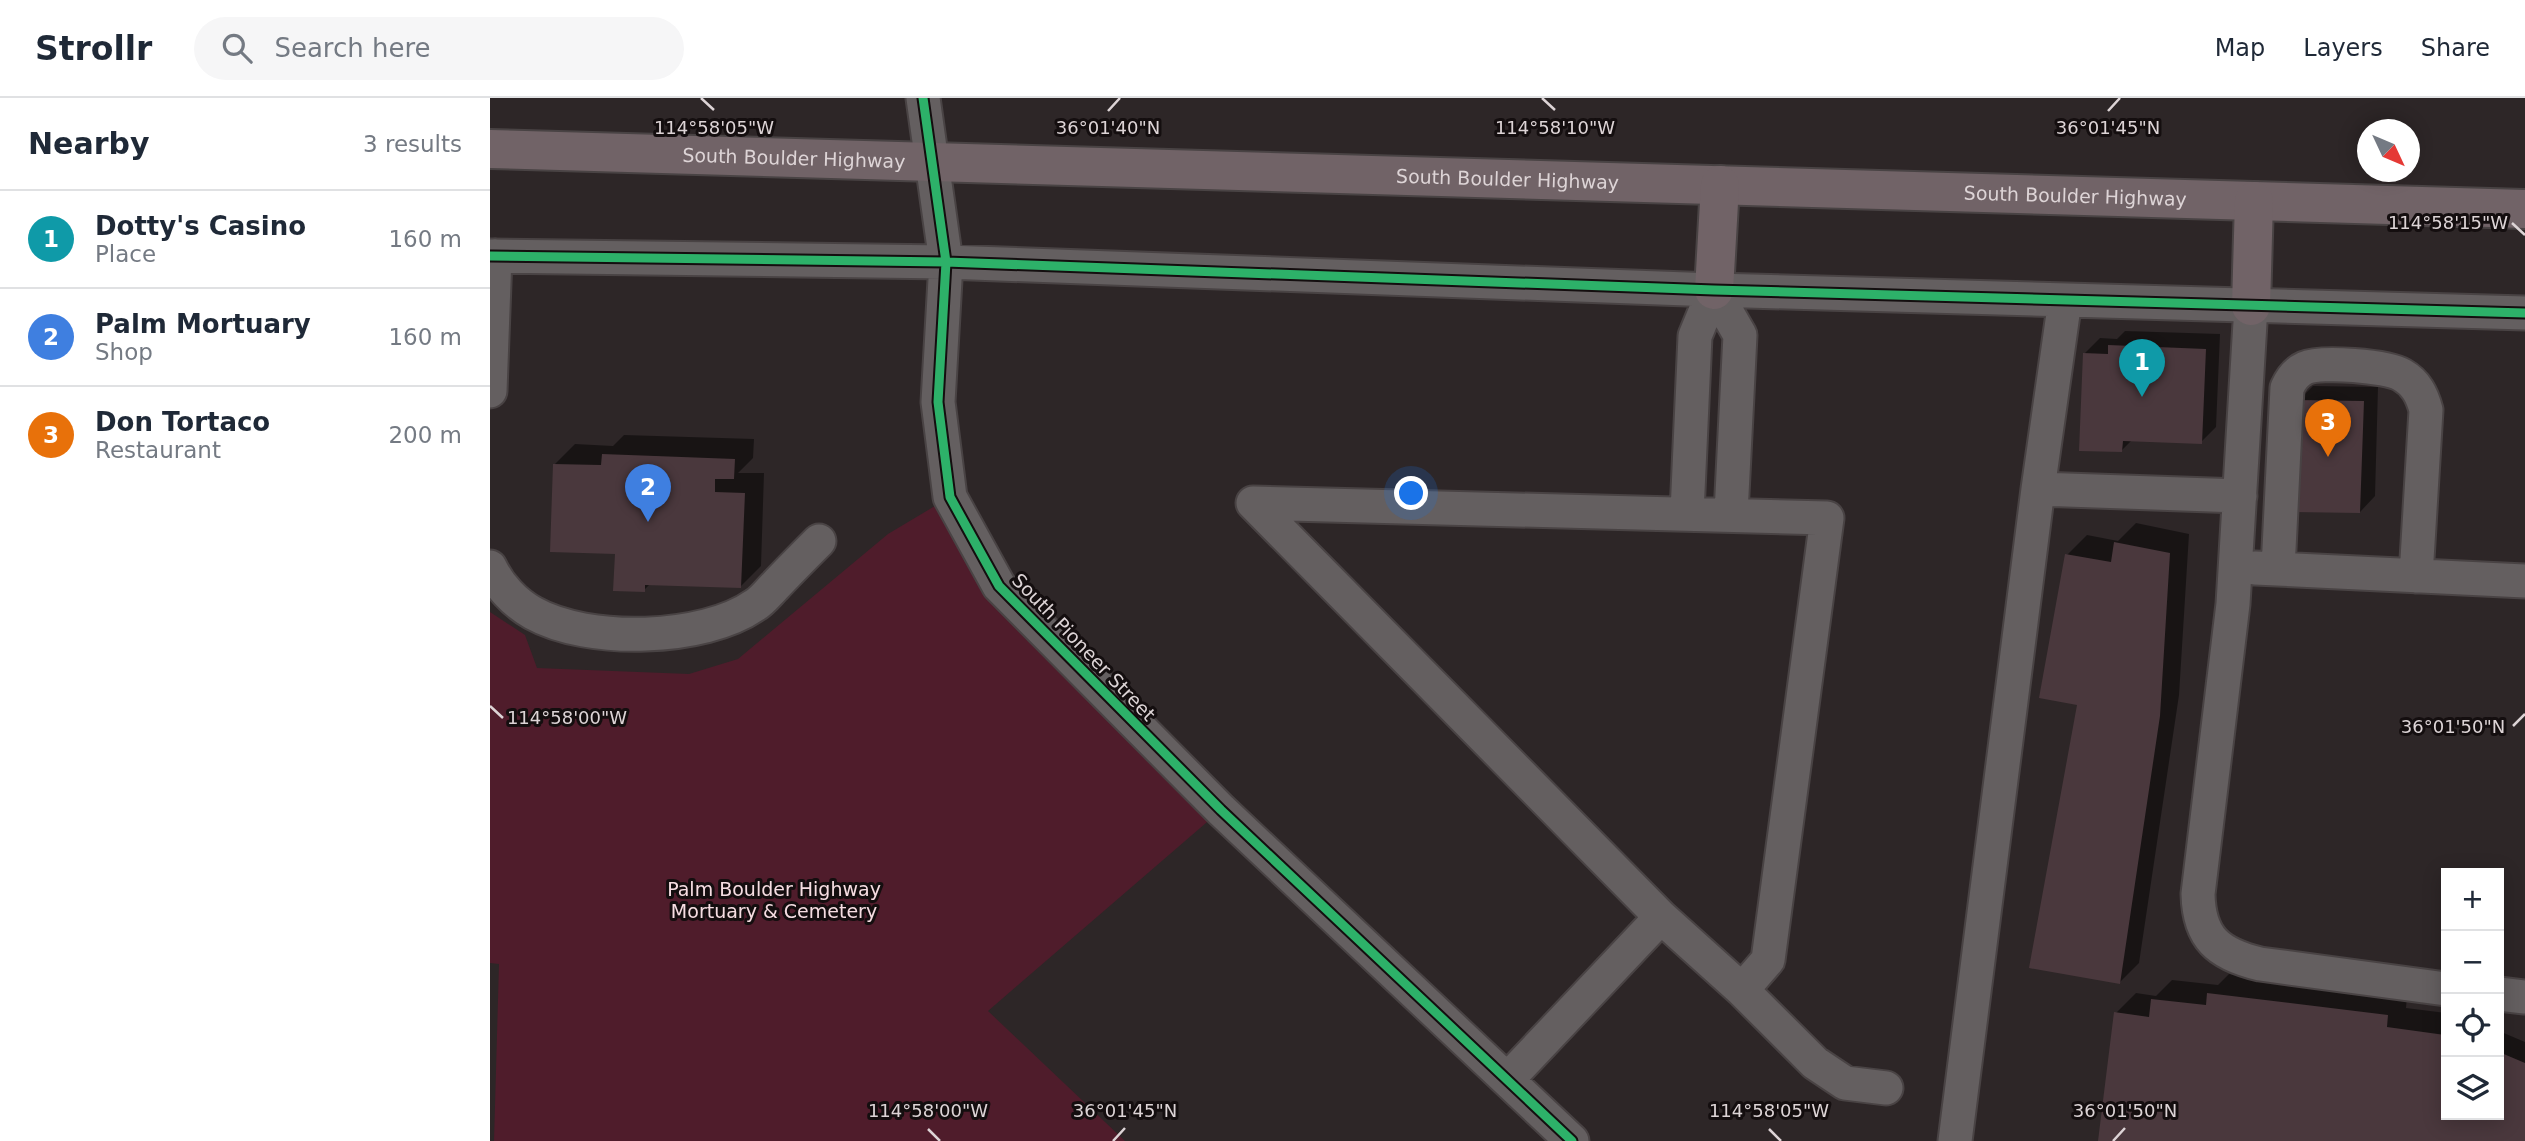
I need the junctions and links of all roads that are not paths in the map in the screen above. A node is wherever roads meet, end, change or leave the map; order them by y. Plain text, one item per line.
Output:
1 (923, 98) edge
2 (490, 149) edge
3 (932, 162) junction
4 (1720, 186) junction
5 (2254, 201) junction
6 (2525, 209) edge
7 (493, 256) edge
8 (946, 262) junction
9 (1714, 290) junction
10 (2065, 300) junction
11 (2251, 306) junction
12 (2525, 313) edge
13 (490, 391) edge
14 (2038, 489) junction
15 (2240, 496) junction
16 (1687, 513) junction
17 (1731, 514) junction
18 (819, 541) dead end
19 (490, 567) edge
20 (2235, 567) junction
21 (2278, 569) junction
22 (2416, 576) junction
23 (2525, 581) edge
24 (1661, 917) junction
25 (2441, 988) edge
26 (1742, 990) junction
27 (2504, 995) edge
28 (2525, 997) edge
29 (1508, 1079) junction
30 (1886, 1088) dead end
31 (1572, 1141) edge
32 (1955, 1141) edge

1 - 3 street, South Pioneer Street
2 - 3 main road, South Boulder Highway
3 - 4 main road, South Boulder Highway
3 - 8 street, South Pioneer Street
4 - 5 main road, South Boulder Highway
4 - 9 main road
5 - 6 main road, South Boulder Highway
5 - 11 main road
7 - 8 street
7 - 13 street
8 - 9 street
8 - 29 street, South Pioneer Street
9 - 10 street
9 - 16 street
9 - 17 street
10 - 11 street
10 - 14 street
11 - 12 street
11 - 15 street
14 - 15 street
14 - 32 street
15 - 20 street
16 - 17 street
16 - 24 street
17 - 26 street
18 - 19 street
20 - 21 street
20 - 25 street
21 - 22 street
21 - 22 street
22 - 23 street
24 - 26 street
24 - 29 street
26 - 30 street
27 - 28 street
29 - 31 street, South Pioneer Street

